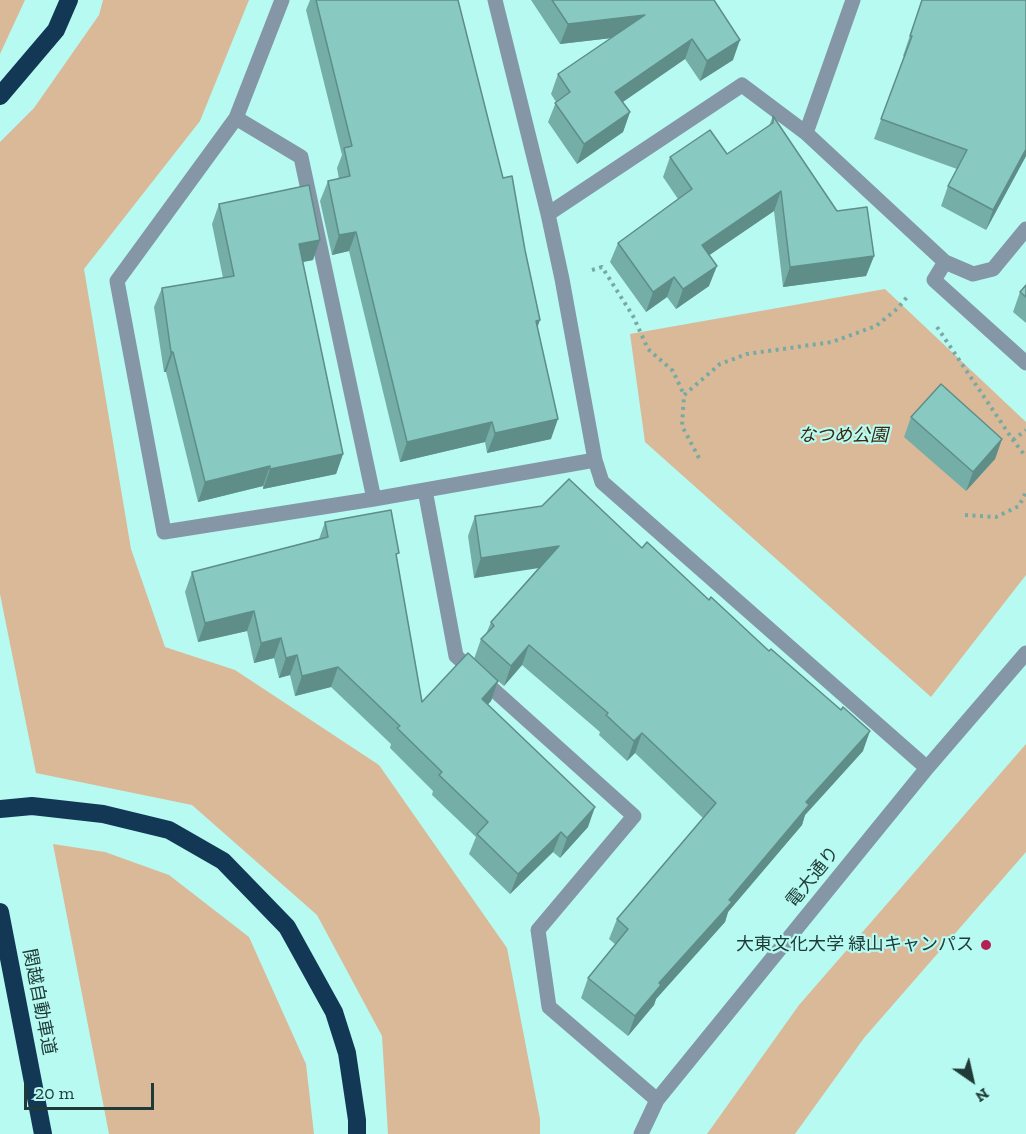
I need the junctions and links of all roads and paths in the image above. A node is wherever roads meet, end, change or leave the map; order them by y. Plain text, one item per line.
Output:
1 (69, 0) edge
2 (282, 0) edge
3 (495, 0) edge
4 (853, 0) edge
5 (0, 96) edge
6 (236, 118) junction
7 (806, 133) junction
8 (548, 214) junction
9 (1026, 229) edge
10 (945, 262) junction
11 (562, 279) junction
12 (934, 280) junction
13 (931, 320) dead end
14 (1026, 363) edge
15 (684, 395) junction
16 (1026, 430) edge
17 (1012, 440) junction
18 (1026, 457) edge
19 (699, 458) dead end
20 (595, 460) junction
21 (425, 490) junction
22 (1026, 492) edge
23 (374, 499) junction
24 (965, 515) dead end
25 (1026, 653) edge
26 (927, 768) junction
27 (0, 809) edge
28 (0, 912) edge
29 (657, 1100) junction
30 (44, 1134) edge
31 (357, 1134) edge
32 (640, 1134) edge

1 - 5 highway
2 - 6 street
3 - 8 street
4 - 7 street
6 - 23 street
6 - 23 street
7 - 8 street
7 - 10 street
8 - 11 street
9 - 10 street
10 - 12 street
11 - 15 path
11 - 20 street
12 - 14 street
12 - 15 path
13 - 17 path
15 - 19 path
16 - 17 path
17 - 18 path
20 - 21 street
20 - 26 street
21 - 23 street
21 - 29 street
22 - 24 path
25 - 26 street, 電大通り
26 - 29 street, 電大通り
27 - 31 highway
28 - 30 highway, 関越自動車道
29 - 32 street, 電大通り

